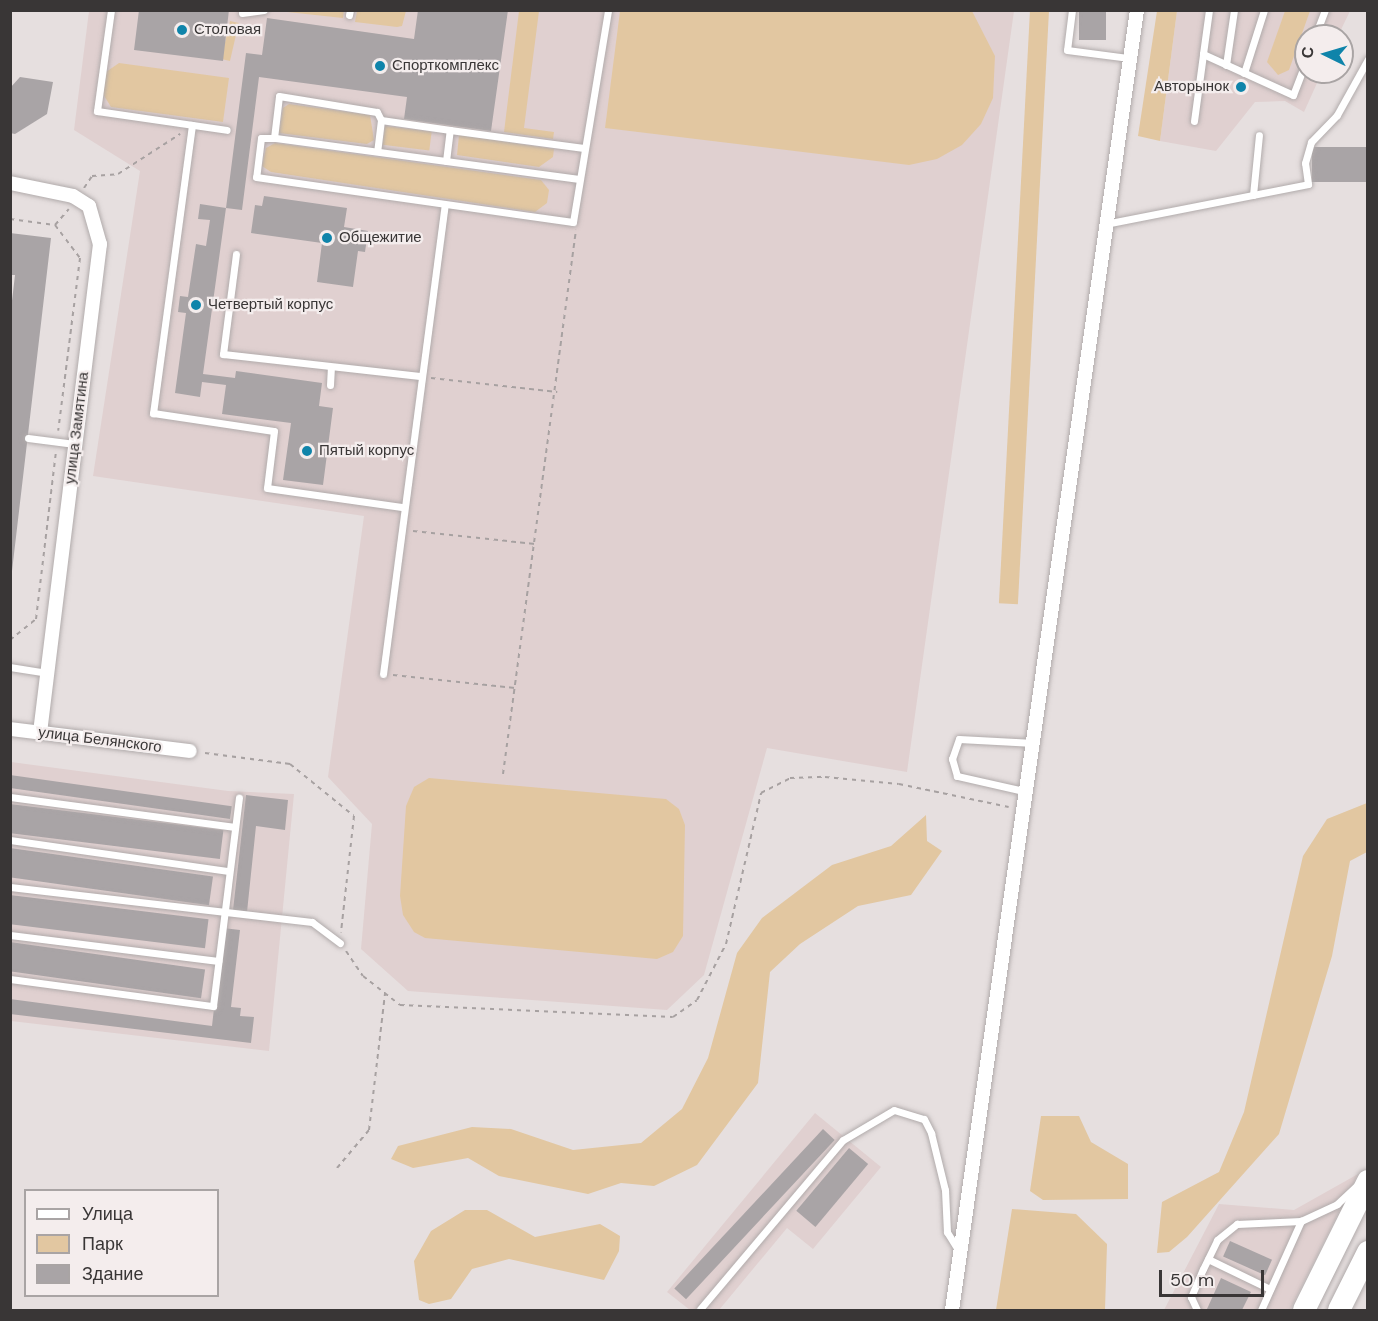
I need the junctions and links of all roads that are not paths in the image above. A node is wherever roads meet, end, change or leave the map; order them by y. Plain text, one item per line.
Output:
1 (111, 10) edge
2 (264, 10) edge
3 (608, 10) edge
4 (1072, 10) edge
5 (1137, 10) edge
6 (1209, 10) edge
7 (1234, 10) edge
8 (1264, 10) edge
9 (242, 13) dead end
10 (1203, 54) junction
11 (1129, 58) junction
12 (1368, 59) edge
13 (1226, 64) junction
14 (1244, 73) junction
15 (1297, 84) edge
16 (381, 120) junction
17 (1194, 121) dead end
18 (192, 127) junction
19 (227, 130) dead end
20 (450, 130) junction
21 (1259, 135) dead end
22 (274, 138) junction
23 (584, 148) junction
24 (377, 151) junction
25 (446, 161) junction
26 (579, 179) junction
27 (10, 183) edge
28 (1253, 195) junction
29 (444, 205) junction
30 (1103, 224) junction
31 (236, 254) dead end
32 (331, 368) junction
33 (420, 376) junction
34 (330, 385) dead end
35 (28, 438) dead end
36 (75, 444) junction
37 (402, 507) junction
38 (10, 668) edge
39 (47, 673) junction
40 (383, 674) road end
41 (10, 729) edge
42 (40, 733) junction
43 (1034, 743) junction
44 (190, 751) road end
45 (1028, 792) junction
46 (10, 797) edge
47 (238, 798) dead end
48 (235, 827) junction
49 (10, 840) edge
50 (229, 871) junction
51 (10, 887) edge
52 (223, 914) junction
53 (10, 935) edge
54 (340, 944) road end
55 (218, 961) junction
56 (10, 979) edge
57 (1368, 1172) edge
58 (1368, 1181) edge
59 (1301, 1221) junction
60 (1368, 1252) edge
61 (961, 1253) junction
62 (1208, 1260) junction
63 (1270, 1289) junction
64 (700, 1309) edge
65 (952, 1311) edge
66 (1197, 1311) edge
67 (1260, 1311) edge
68 (1304, 1311) edge
69 (1339, 1311) edge

1 - 18 lane
2 - 9 lane
3 - 23 lane
4 - 11 lane
5 - 11 street
6 - 10 lane
7 - 13 lane
8 - 14 lane
10 - 13 lane
10 - 17 lane
11 - 30 street
12 - 28 lane
13 - 14 lane
14 - 15 lane
16 - 20 lane
16 - 22 lane
16 - 24 lane
18 - 19 lane
18 - 37 lane
20 - 23 lane
20 - 25 lane
21 - 28 lane
22 - 24 lane
22 - 29 lane
23 - 26 lane
24 - 25 lane
25 - 26 lane
26 - 29 lane
27 - 36 street, улица Замятина
28 - 30 lane
29 - 33 lane
30 - 43 street
31 - 32 lane
32 - 33 lane
32 - 34 lane
33 - 37 lane
35 - 36 lane
36 - 39 street, улица Замятина
37 - 40 lane
38 - 39 lane
39 - 42 street, улица Замятина
41 - 42 street, улица Белянского
42 - 44 street, улица Белянского
43 - 45 street
43 - 45 lane
45 - 61 street
46 - 48 lane
47 - 48 lane
48 - 50 lane
49 - 50 lane
50 - 52 lane
51 - 52 lane
52 - 54 lane
52 - 55 lane
53 - 55 lane
55 - 56 lane
57 - 59 lane
58 - 68 main road
59 - 62 lane
59 - 63 lane
60 - 69 main road
61 - 64 lane
61 - 65 street
62 - 63 lane
62 - 66 lane
63 - 67 lane

